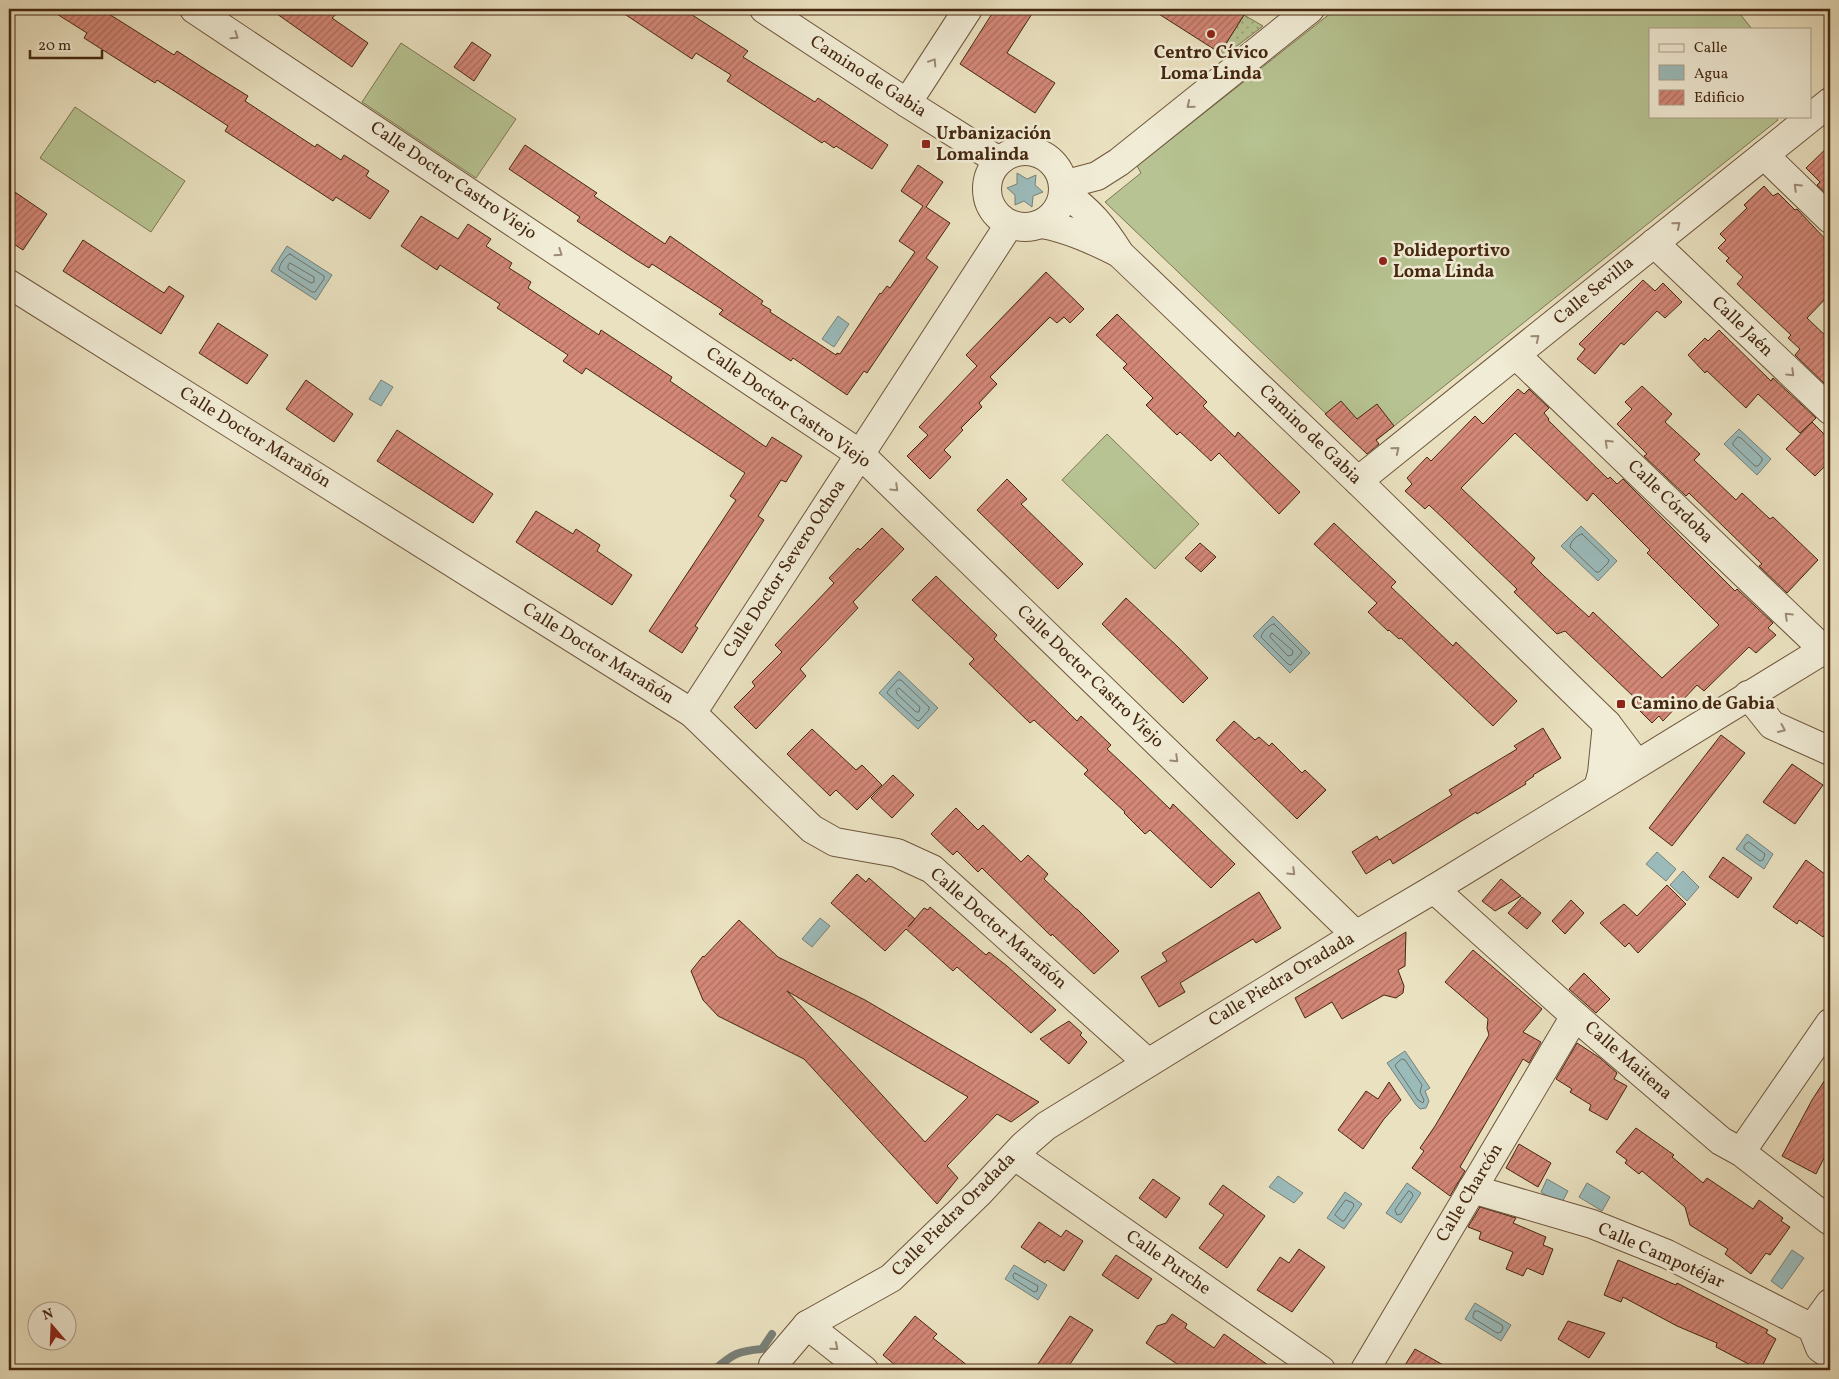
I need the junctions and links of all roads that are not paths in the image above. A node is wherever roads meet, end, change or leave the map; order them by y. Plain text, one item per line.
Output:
1 (194, 9) edge
2 (764, 9) edge
3 (968, 9) edge
4 (1310, 9) edge
5 (1830, 102) edge
6 (907, 103) junction
7 (1812, 116) edge
8 (1810, 118) edge
9 (1764, 155) junction
10 (999, 160) junction
11 (1063, 188) junction
12 (1830, 219) edge
13 (1042, 224) junction
14 (1009, 225) junction
15 (1654, 243) junction
16 (1120, 254) junction
17 (9, 284) edge
18 (1516, 354) junction
19 (1830, 410) edge
20 (860, 454) junction
21 (1358, 481) junction
22 (1827, 648) edge
23 (1748, 695) junction
24 (692, 713) junction
25 (1607, 724) junction
26 (1830, 751) edge
27 (1644, 760) junction
28 (1598, 788) junction
29 (1434, 889) junction
30 (1356, 934) junction
31 (1575, 1016) junction
32 (1830, 1023) edge
33 (1148, 1062) junction
34 (1742, 1152) junction
35 (1015, 1156) junction
36 (1472, 1189) junction
37 (1830, 1221) edge
38 (1830, 1303) edge
39 (807, 1325) junction
40 (1812, 1328) junction
41 (1830, 1355) edge
42 (774, 1365) dead end
43 (864, 1370) edge
44 (1321, 1370) edge
45 (1365, 1370) edge

1 -> 20 street, Calle Doctor Castro Viejo
2 - 6 street, Camino de Gabia
6 -> 3 street
4 -> 11 street
5 - 7 street, Calle Sevilla
6 - 10 street, Camino de Gabia
8 - 9 street, Calle Sevilla
12 -> 9 street
15 -> 9 street, Calle Sevilla
10 - 11 street
10 - 14 street
11 - 13 street
11 - 16 street, Camino de Gabia
13 - 14 street
13 - 16 street, Camino de Gabia
14 - 20 street, Calle Doctor Severo Ochoa
18 -> 15 street, Calle Sevilla
15 -> 19 street, Calle Jaén
16 - 21 street, Camino de Gabia
17 - 24 street, Calle Doctor Marañón
21 -> 18 street, Calle Sevilla
22 -> 18 street, Calle Córdoba
20 - 24 street, Calle Doctor Severo Ochoa
20 -> 30 street, Calle Doctor Castro Viejo
21 - 25 street, Camino de Gabia
22 - 23 street, Calle Piedra Oradada
23 -> 26 street
23 - 27 street, Calle Piedra Oradada
24 - 33 street, Calle Doctor Marañón
25 - 27 street, Camino de Gabia
25 - 28 street
27 - 28 street, Calle Piedra Oradada
28 - 29 street, Calle Piedra Oradada
29 - 30 street, Calle Piedra Oradada
29 - 31 street, Calle Maitena
30 - 33 street, Calle Piedra Oradada
31 - 34 street, Calle Maitena
31 - 36 street, Calle Charcón
32 - 34 street
33 - 35 street, Calle Piedra Oradada
34 - 37 street, Calle Maitena
35 - 39 street, Calle Piedra Oradada
35 - 44 street, Calle Purche
36 - 40 street, Calle Campotéjar
36 - 45 street, Calle Charcón
38 - 40 street
39 - 42 street, Calle Piedra Oradada
39 -> 43 street
40 - 41 street

